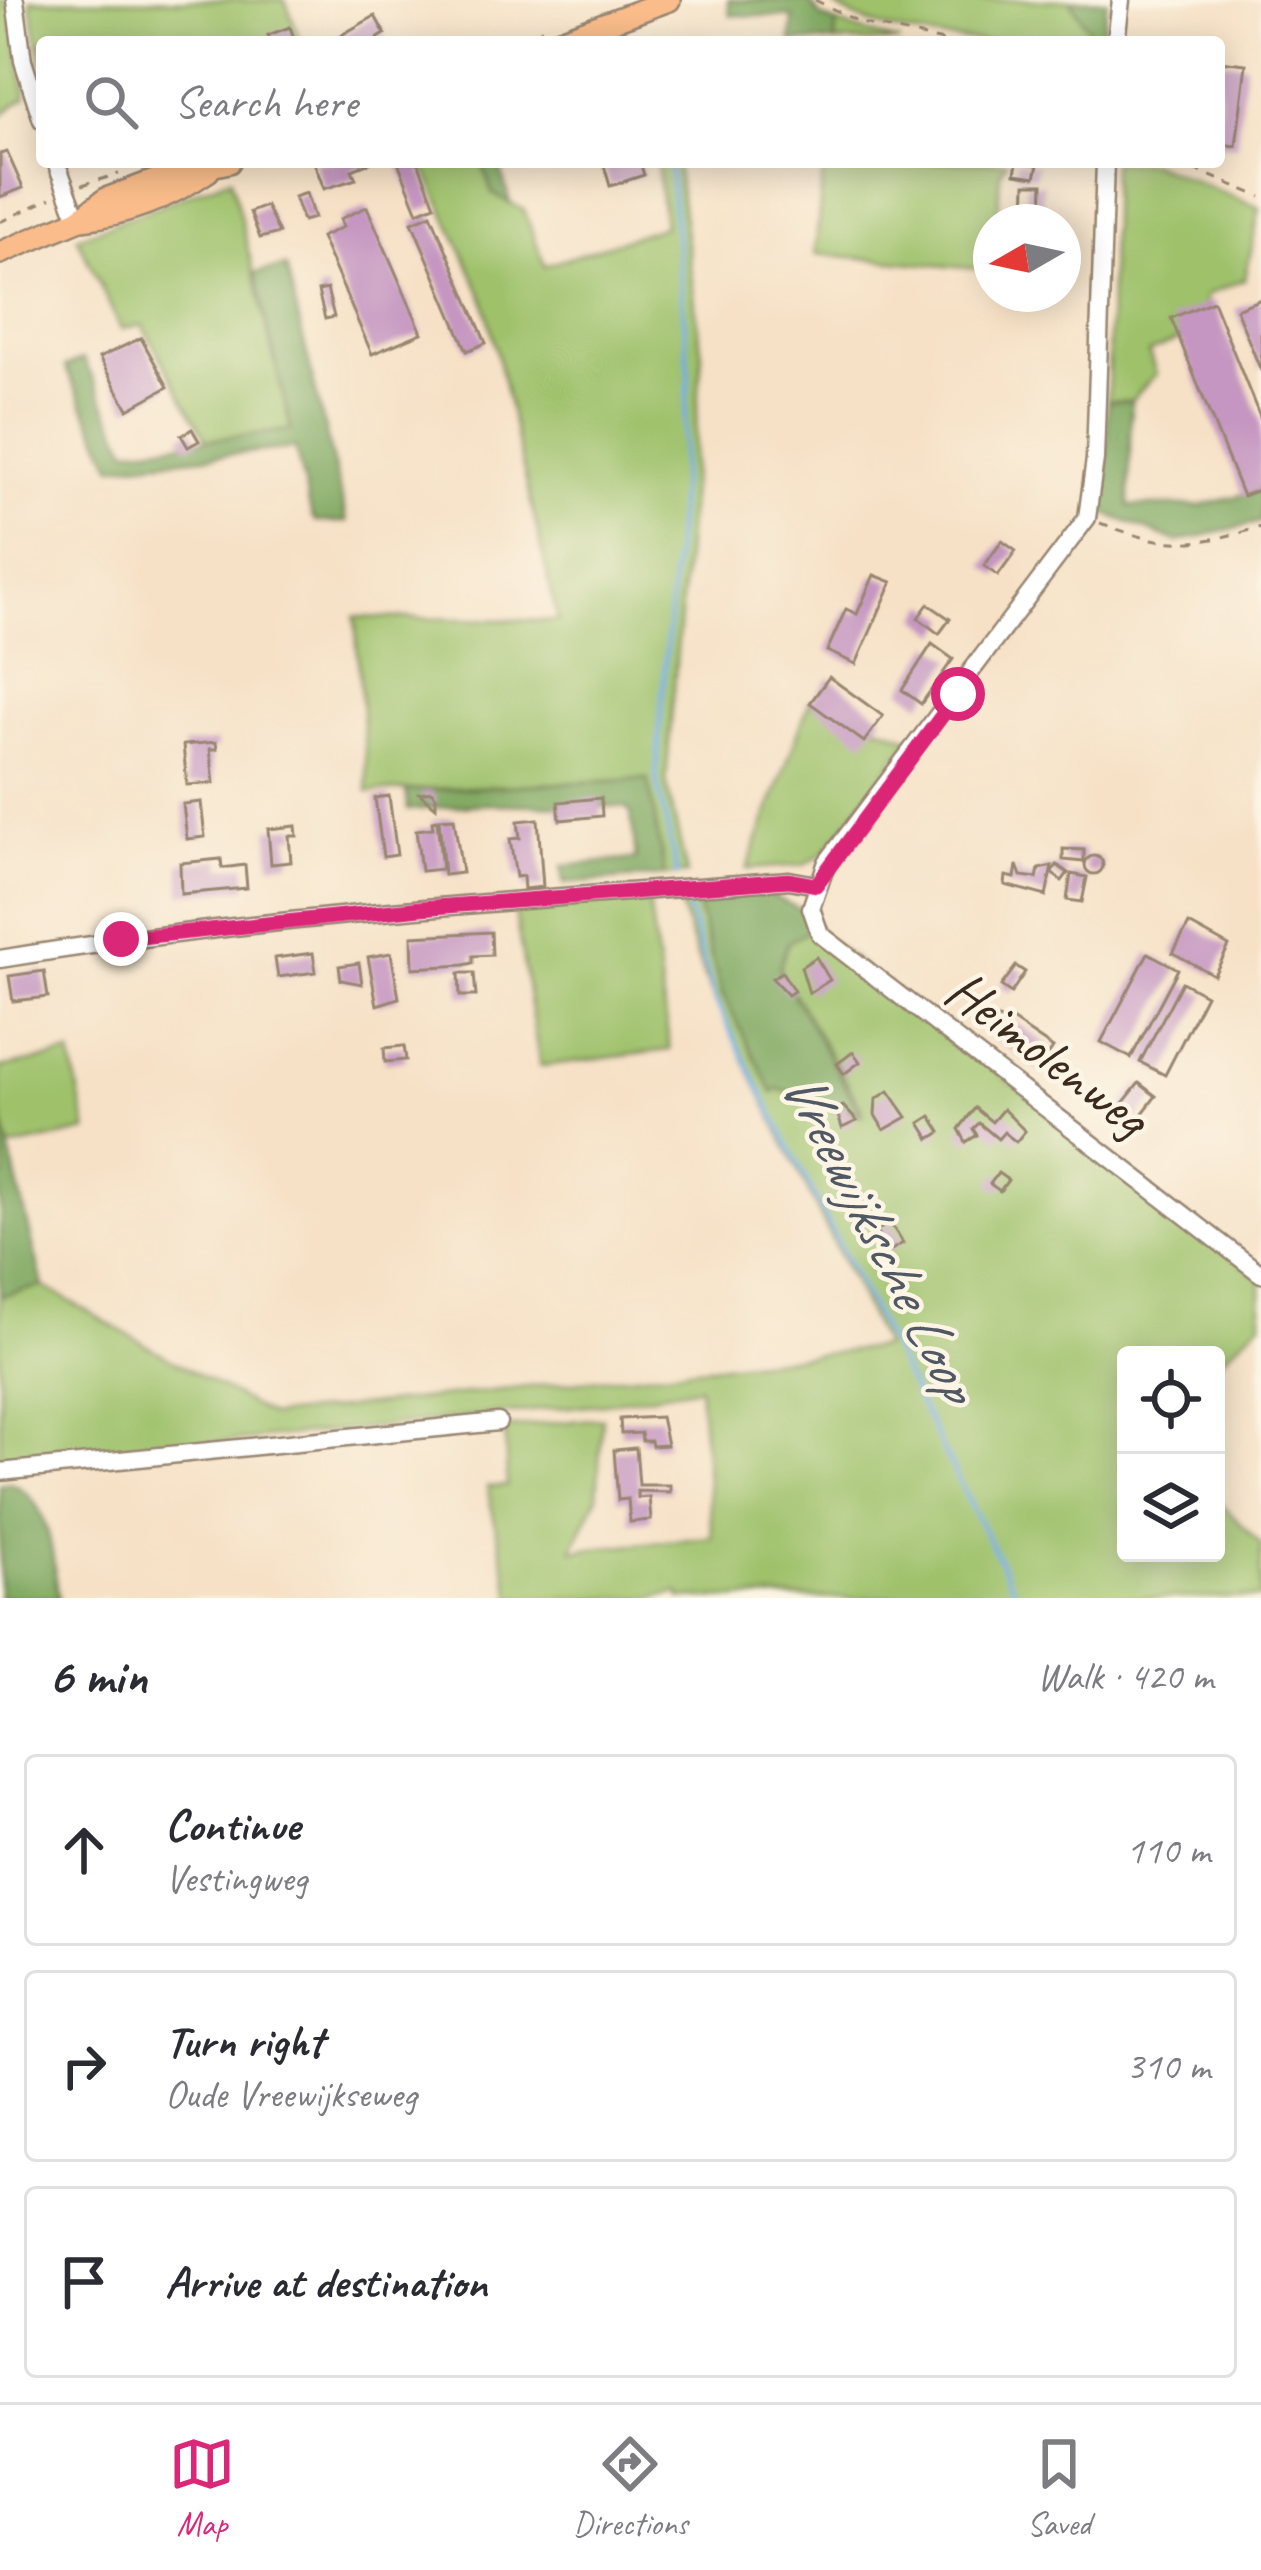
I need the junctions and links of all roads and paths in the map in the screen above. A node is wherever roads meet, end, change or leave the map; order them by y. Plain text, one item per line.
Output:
1 (15, 0) edge
2 (668, 0) edge
3 (815, 0) edge
4 (1121, 0) edge
5 (571, 36) edge
6 (921, 36) edge
7 (1117, 36) edge
8 (36, 101) edge
9 (58, 168) edge
10 (203, 168) edge
11 (1106, 168) edge
12 (1192, 168) edge
13 (133, 169) dead end
14 (66, 190) junction
15 (1261, 196) edge
16 (78, 220) junction
17 (0, 222) edge
18 (0, 253) edge
19 (1087, 518) junction
20 (1261, 527) edge
21 (816, 885) junction
22 (0, 959) edge
23 (1261, 1274) edge
24 (498, 1422) dead end
25 (0, 1472) edge

1 - 8 street
2 - 5 main road
3 - 6 path
4 - 7 street
9 - 14 street
10 - 16 main road
11 - 19 street
12 - 15 path
13 - 14 path
14 - 16 street
14 - 17 path
16 - 18 main road
19 - 20 path
19 - 21 street
21 - 22 street
21 - 23 street, Heimolenweg
24 - 25 street

